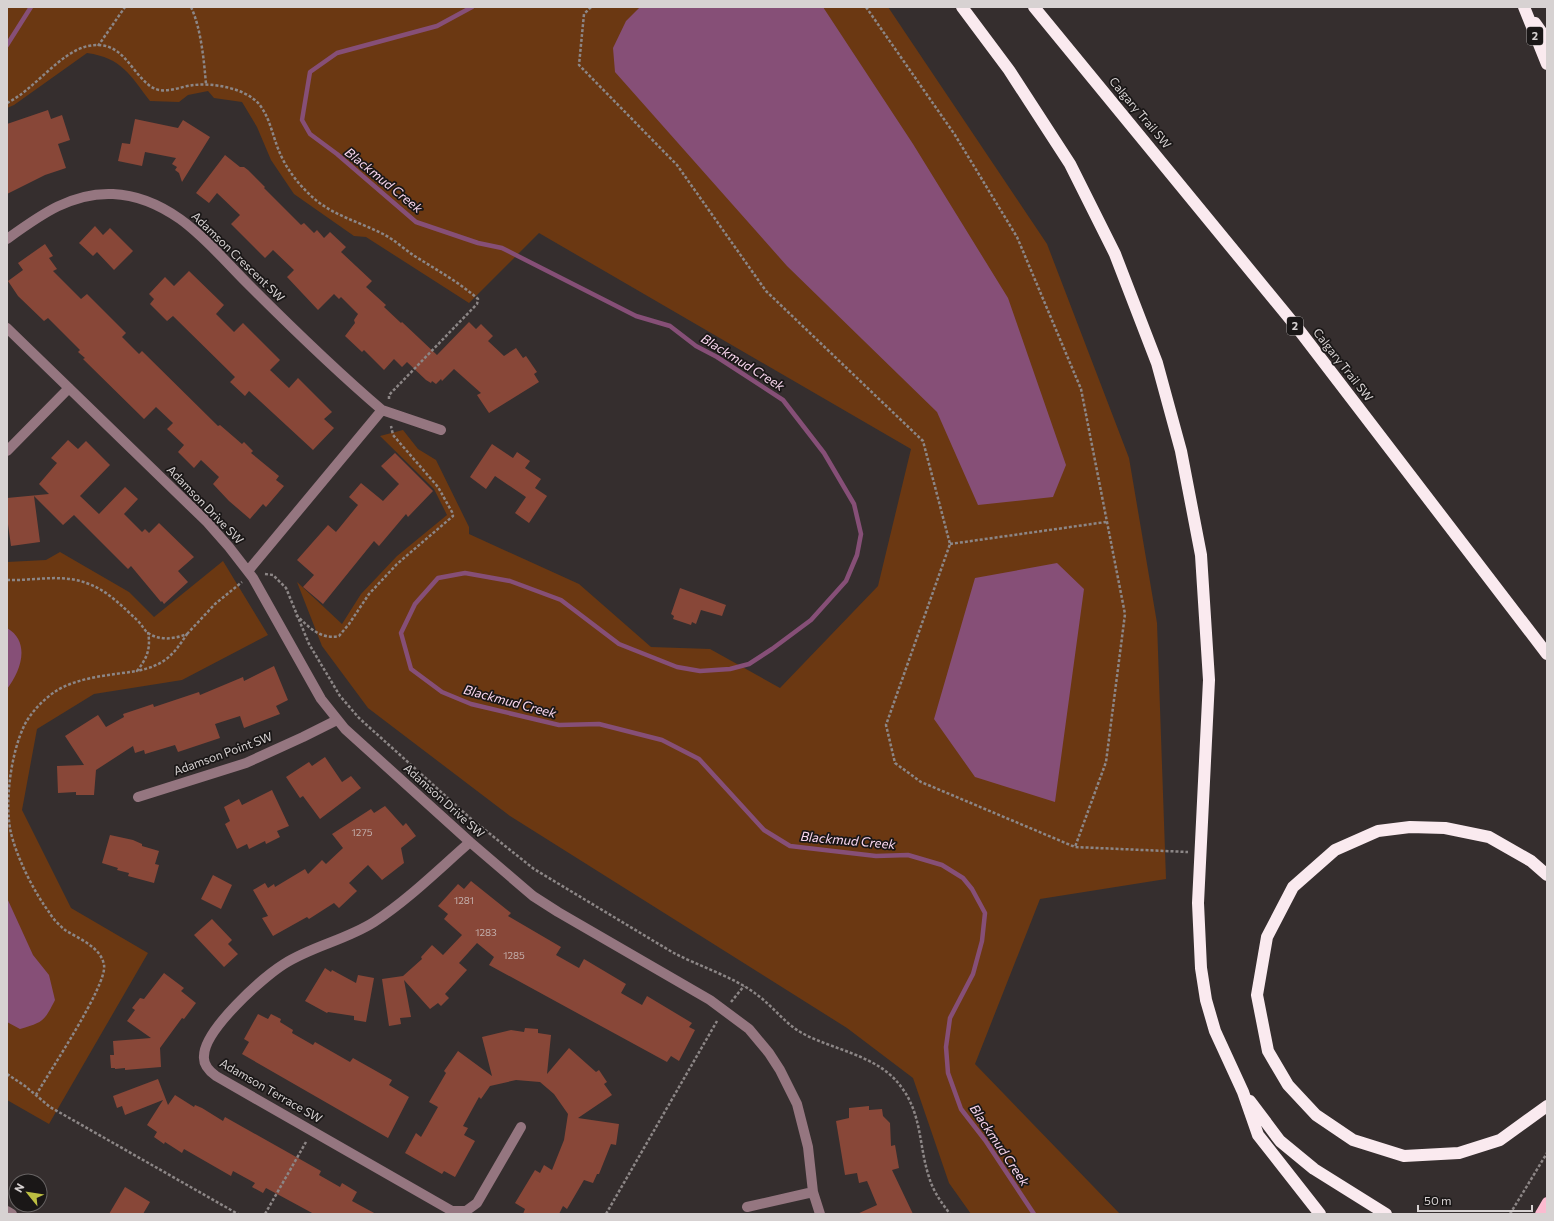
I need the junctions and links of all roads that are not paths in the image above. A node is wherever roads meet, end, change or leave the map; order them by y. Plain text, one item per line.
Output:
1 (962, 7) edge
2 (1034, 7) edge
3 (1524, 7) edge
4 (1547, 40) edge
5 (1547, 64) edge
6 (7, 239) edge
7 (7, 328) edge
8 (69, 388) junction
9 (382, 410) junction
10 (441, 430) dead end
11 (7, 451) edge
12 (248, 571) junction
13 (1547, 654) edge
14 (337, 720) junction
15 (138, 797) dead end
16 (470, 842) junction
17 (1547, 875) edge
18 (1243, 1092) junction
19 (1547, 1106) edge
20 (521, 1127) dead end
21 (813, 1192) junction
22 (1547, 1202) edge
23 (747, 1207) dead end
24 (7, 1211) edge
25 (12, 1214) edge
26 (820, 1214) edge
27 (1320, 1214) edge
28 (1386, 1214) edge
29 (1540, 1214) edge

1 - 18 highway
2 - 13 highway, Calgary Trail SW / 2
3 - 4 highway
3 - 5 highway, 2
6 - 9 street, Adamson Crescent SW
7 - 8 street, Adamson Drive SW
8 - 11 street
8 - 12 street, Adamson Drive SW
9 - 10 street, Adamson Crescent SW
9 - 12 street
12 - 14 street, Adamson Drive SW
14 - 15 street, Adamson Point SW
14 - 16 street, Adamson Drive SW
16 - 20 street, Adamson Terrace SW
16 - 21 street, Adamson Drive SW
17 - 19 highway
18 - 27 highway
18 - 28 highway
21 - 23 street
21 - 26 street, Adamson Drive SW
22 - 29 main road
24 - 25 street

